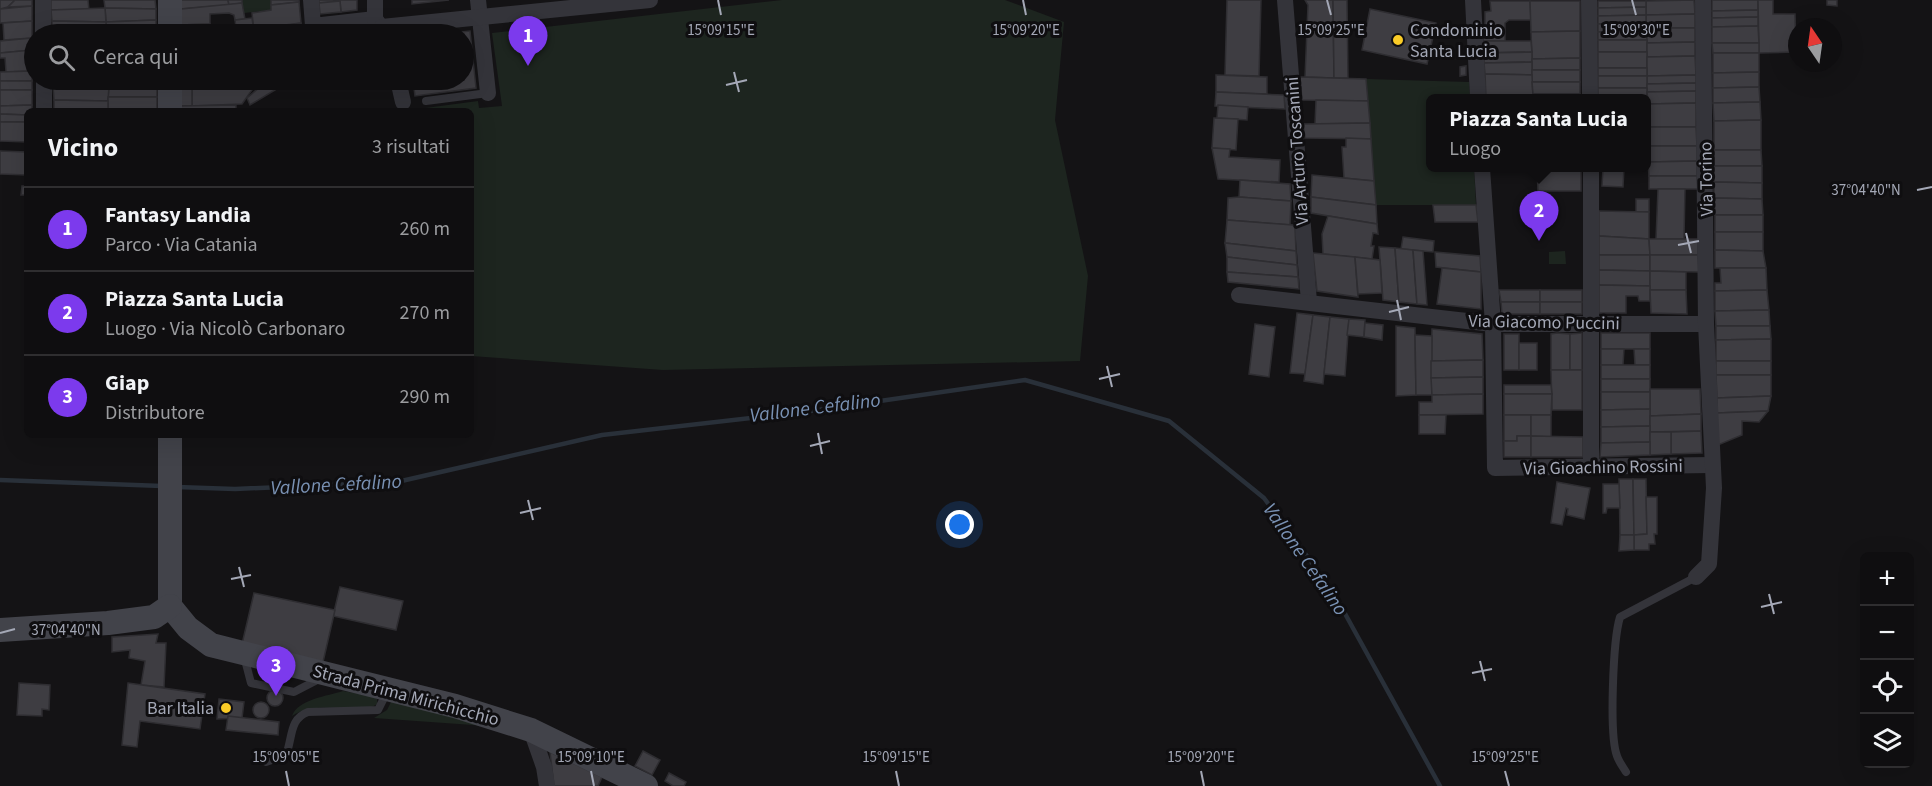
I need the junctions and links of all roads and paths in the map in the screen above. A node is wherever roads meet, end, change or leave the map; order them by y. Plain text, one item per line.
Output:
1 (43, 0) edge
2 (170, 0) edge
3 (310, 0) edge
4 (375, 0) edge
5 (478, 0) edge
6 (650, 0) edge
7 (1285, 0) edge
8 (1473, 0) edge
9 (1589, 0) edge
10 (1703, 0) edge
11 (480, 17) junction
12 (43, 24) edge
13 (170, 24) edge
14 (313, 24) edge
15 (381, 24) edge
16 (411, 24) edge
17 (44, 90) edge
18 (170, 90) edge
19 (401, 90) edge
20 (488, 93) joint
21 (1478, 94) edge
22 (1590, 94) edge
23 (426, 101) dead end
24 (404, 102) dead end
25 (44, 108) edge
26 (170, 108) edge
27 (1482, 172) edge
28 (1591, 172) edge
29 (1239, 295) dead end
30 (1309, 302) junction
31 (1493, 324) junction
32 (1591, 324) junction
33 (1707, 324) junction
34 (170, 441) edge
35 (1712, 465) junction
36 (1591, 467) junction
37 (1696, 577) joint
38 (170, 606) junction
39 (0, 630) edge
40 (388, 689) junction
41 (531, 730) junction
42 (266, 762) dead end
43 (1626, 772) dead end
44 (547, 786) edge
45 (646, 786) edge

1 - 12 street
2 - 13 main road
3 - 14 street
4 - 15 street
5 - 11 street
6 - 11 street
7 - 30 street, Via Arturo Toscanini
8 - 21 street
9 - 22 street
10 - 33 street, Via Torino
11 - 16 street
11 - 20 street
17 - 25 street
18 - 26 main road
19 - 24 street
20 - 23 lane
27 - 31 street
28 - 32 street
29 - 30 street, Via Giacomo Puccini
30 - 31 street, Via Giacomo Puccini
31 - 32 street, Via Giacomo Puccini
31 - 36 street, Via Gioachino Rossini
32 - 33 street, Via Giacomo Puccini
32 - 36 street
33 - 35 street, Via Torino
34 - 38 main road
35 - 36 street, Via Gioachino Rossini
35 - 37 street, Via Torino
37 - 43 lane
38 - 39 main road
38 - 40 main road, Strada Prima Mirichicchio
40 - 41 main road, Strada Prima Mirichicchio
40 - 42 lane
41 - 44 street
41 - 45 main road, Strada Prima Mirichicchio

